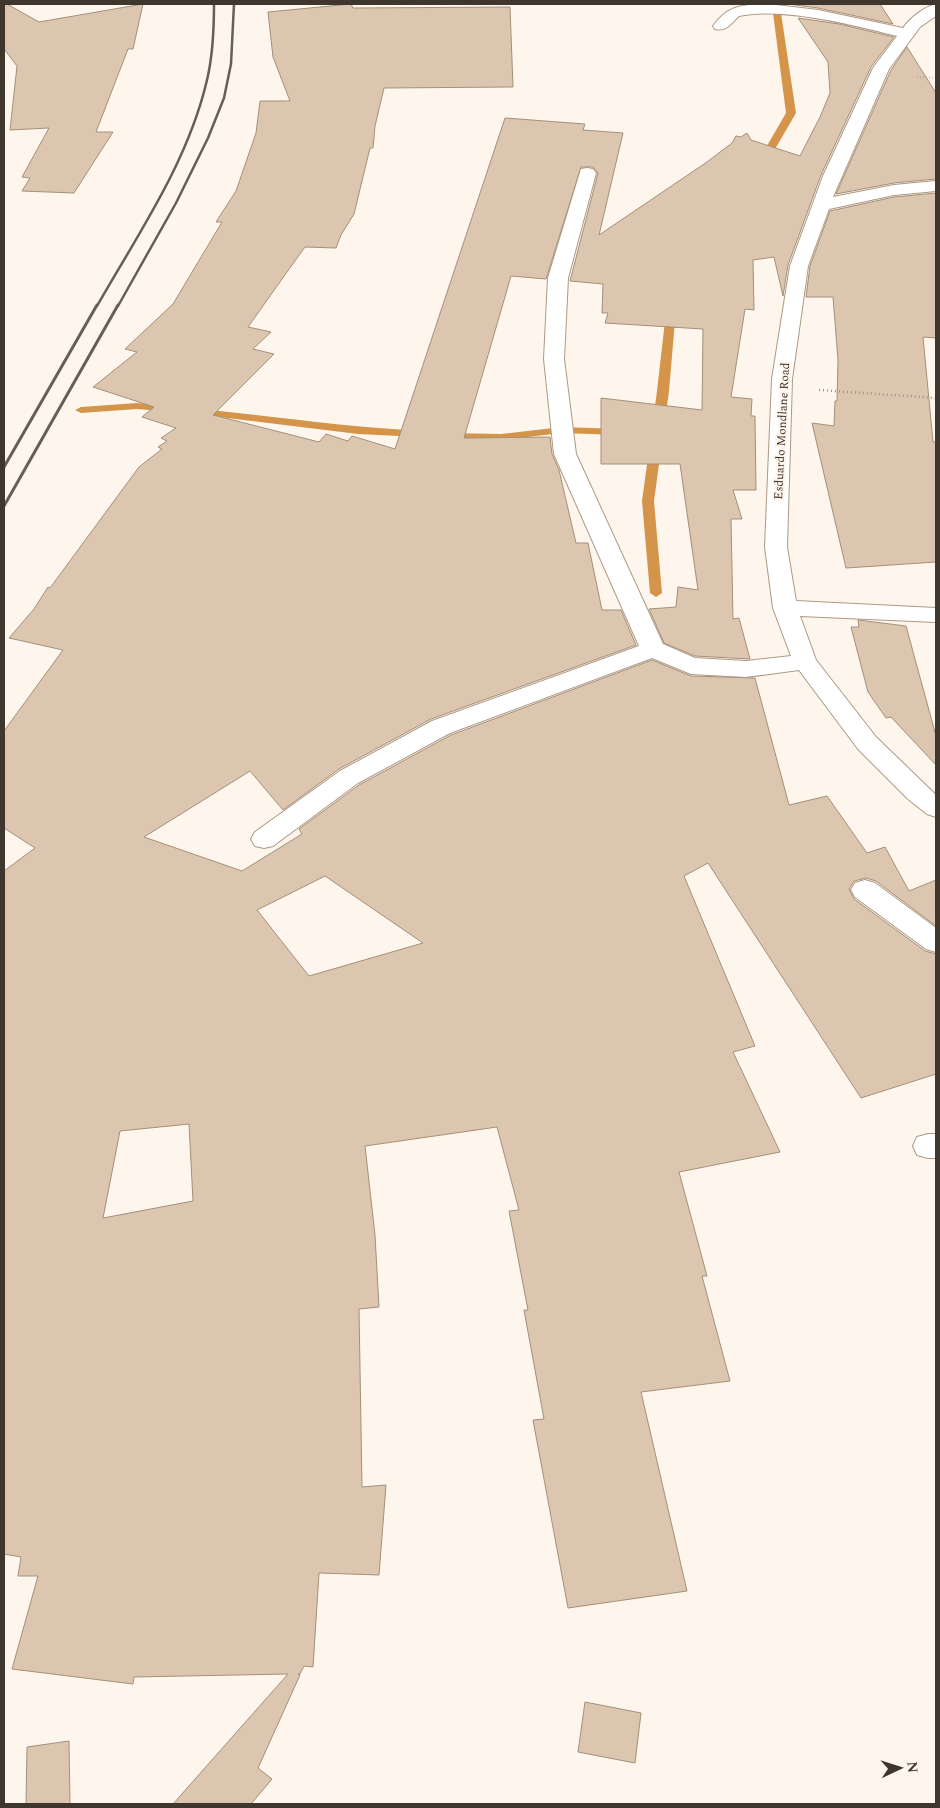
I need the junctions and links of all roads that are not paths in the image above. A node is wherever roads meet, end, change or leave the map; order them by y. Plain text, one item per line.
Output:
1 (936, 10) edge
2 (721, 26) dead end
3 (907, 34) junction
4 (587, 173) dead end
5 (936, 186) edge
6 (822, 205) junction
7 (784, 608) junction
8 (936, 615) edge
9 (653, 649) junction
10 (805, 662) junction
11 (936, 808) edge
12 (264, 839) dead end
13 (865, 890) dead end
14 (936, 942) edge

1 - 3 street, Esduardo Mondlane Road
2 - 3 street
3 - 6 street, Esduardo Mondlane Road
4 - 9 street
5 - 6 street
6 - 7 street, Esduardo Mondlane Road
7 - 8 street
7 - 10 street, Esduardo Mondlane Road
9 - 10 street
9 - 12 street
10 - 11 street, Esduardo Mondlane Road
13 - 14 street

